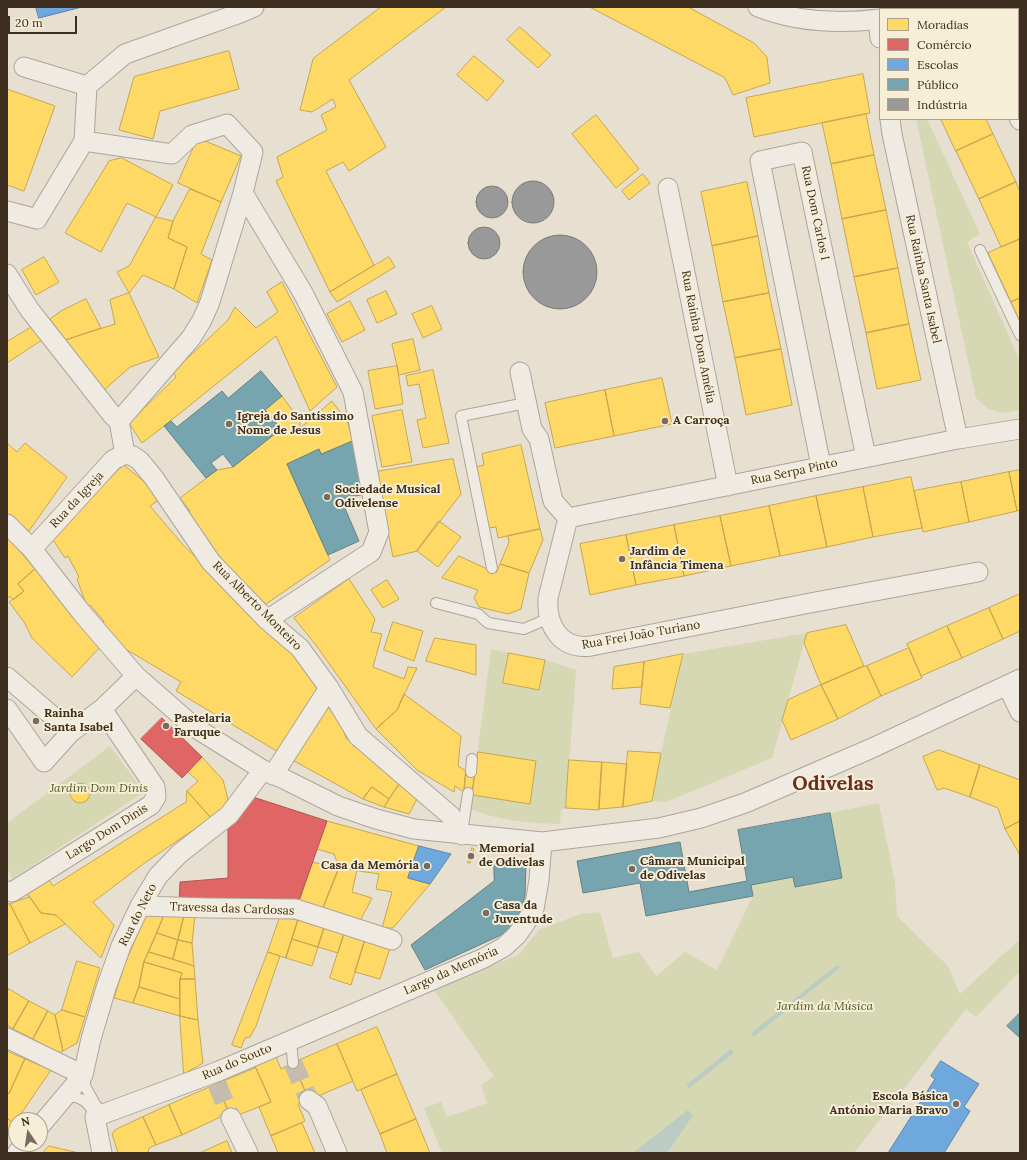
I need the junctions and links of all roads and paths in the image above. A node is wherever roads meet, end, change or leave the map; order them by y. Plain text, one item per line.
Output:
1 (254, 7) edge
2 (758, 7) edge
3 (879, 26) edge
4 (24, 67) dead end
5 (87, 86) junction
6 (890, 120) edge
7 (84, 141) junction
8 (668, 188) dead end
9 (243, 193) junction
10 (8, 214) edge
11 (980, 250) dead end
12 (7, 274) edge
13 (1020, 335) edge
14 (520, 372) dead end
15 (526, 403) junction
16 (119, 421) junction
17 (1020, 428) edge
18 (958, 439) junction
19 (125, 454) junction
20 (866, 457) junction
21 (821, 466) junction
22 (728, 486) junction
23 (568, 518) junction
24 (7, 524) edge
25 (32, 549) junction
26 (492, 568) dead end
27 (978, 572) dead end
28 (436, 603) dead end
29 (549, 618) junction
30 (267, 620) junction
31 (136, 676) junction
32 (7, 677) edge
33 (1014, 682) edge
34 (329, 688) junction
35 (7, 709) edge
36 (102, 709) junction
37 (1020, 712) edge
38 (71, 732) junction
39 (472, 759) dead end
40 (268, 772) junction
41 (471, 772) dead end
42 (468, 793) dead end
43 (462, 835) junction
44 (542, 842) junction
45 (7, 890) edge
46 (140, 906) junction
47 (392, 940) dead end
48 (378, 1002) joint
49 (7, 1038) edge
50 (290, 1040) junction
51 (294, 1063) tunnel mouth
52 (83, 1075) junction
53 (66, 1096) junction
54 (309, 1100) tunnel mouth
55 (101, 1115) junction
56 (48, 1117) edge
57 (231, 1118) tunnel mouth
58 (102, 1153) edge
59 (248, 1153) edge
60 (337, 1153) edge

1 - 5 street
2 - 3 street
4 - 5 street
5 - 7 street
6 - 18 street, Rua Rainha Santa Isabel
7 - 9 street
7 - 10 street
8 - 22 street, Rua Rainha Dona Amélia
9 - 16 street
9 - 30 street
11 - 13 lane
12 - 16 street
14 - 15 street
15 - 23 street
15 - 26 lane
16 - 19 street
17 - 18 street, Rua Serpa Pinto
18 - 20 street, Rua Serpa Pinto
19 - 25 street, Rua da Igreja
19 - 30 street, Rua Alberto Monteiro
20 - 21 street, Rua Serpa Pinto
20 - 21 street, Rua Dom Carlos I
21 - 22 street, Rua Serpa Pinto
22 - 23 street, Rua Serpa Pinto
23 - 29 street, Rua Frei João Turiano
24 - 25 street
25 - 31 street
27 - 29 street, Rua Frei João Turiano
28 - 29 lane
30 - 34 street, Rua Alberto Monteiro
31 - 36 street
31 - 40 street
32 - 38 street
33 - 37 street
33 - 44 street
34 - 40 street, Rua do Neto
34 - 43 street, Rua Alberto Monteiro
35 - 38 street
36 - 38 street
36 - 45 street, Largo Dom Dinis
39 - 41 lane
40 - 43 street
40 - 46 street, Rua do Neto
42 - 43 lane
43 - 44 street
44 - 48 street, Largo da Memória
46 - 47 street, Travessa das Cardosas
46 - 52 street, Rua do Neto
48 - 50 street, Rua do Souto
49 - 52 street
50 - 51 lane
50 - 55 street, Rua do Souto
52 - 53 street
52 - 55 lane
53 - 55 lane
53 - 56 street
54 - 60 street
55 - 58 street
57 - 59 street

